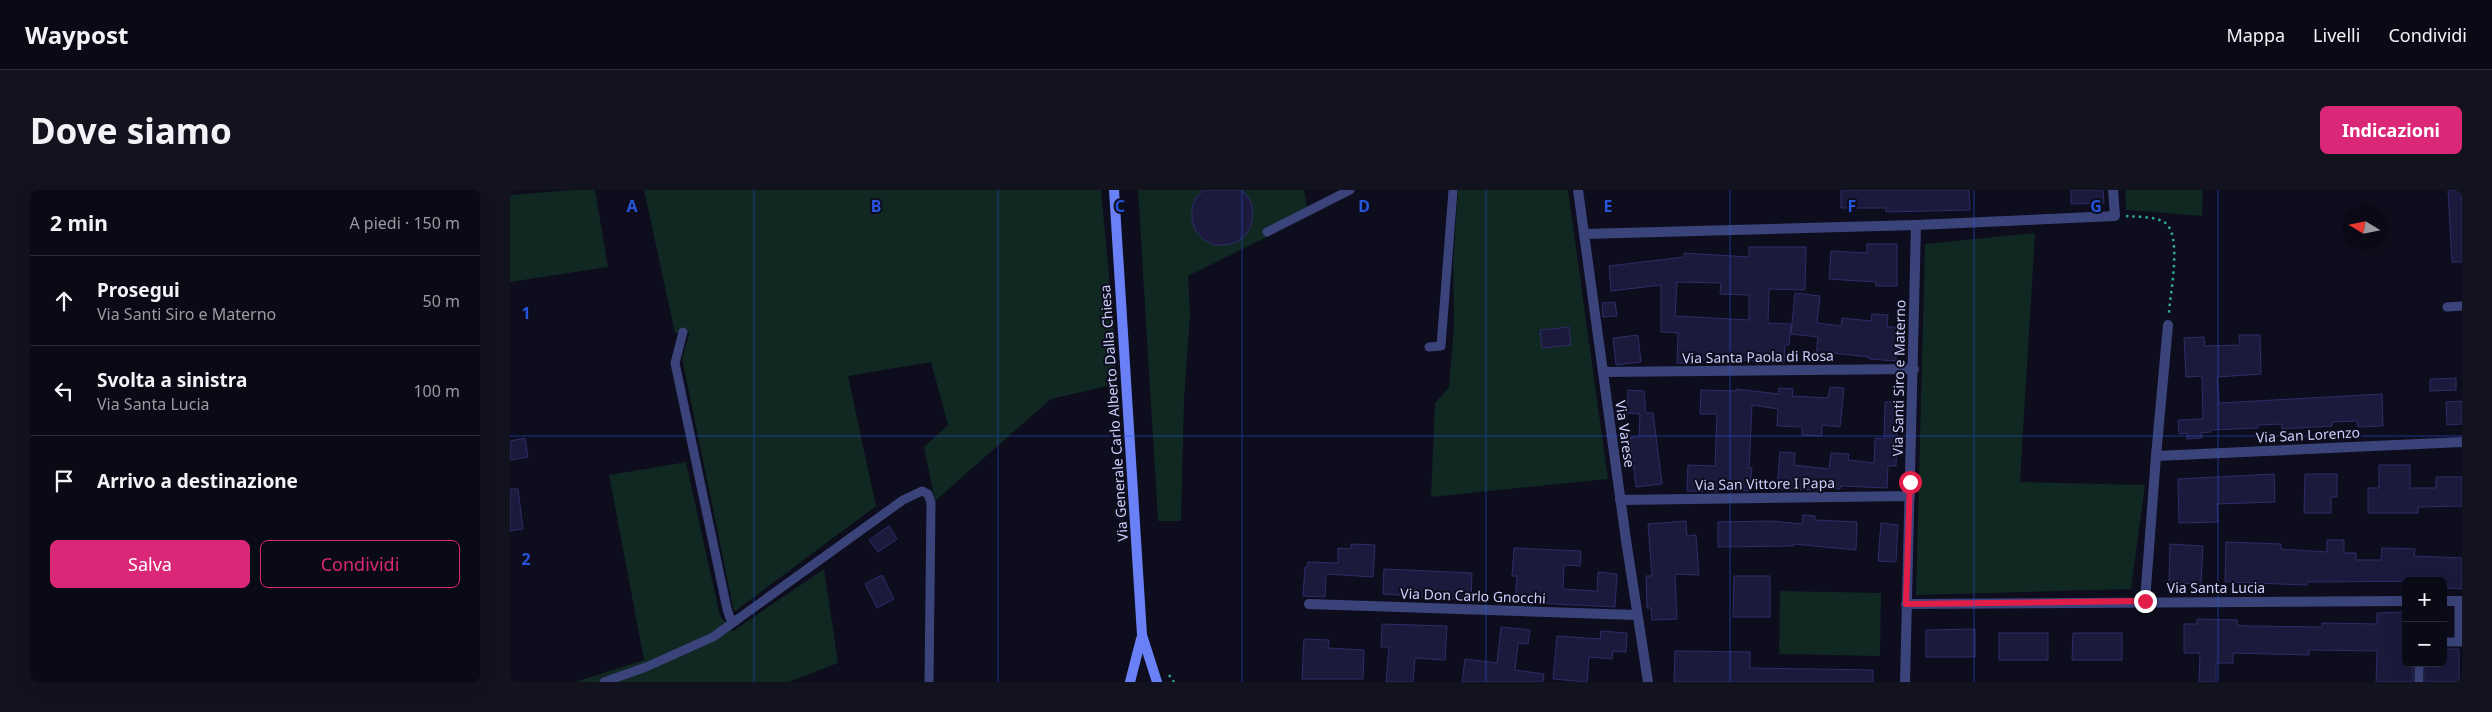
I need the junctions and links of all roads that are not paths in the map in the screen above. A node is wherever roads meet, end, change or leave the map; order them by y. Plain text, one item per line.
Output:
1 (1114, 190) edge
2 (1350, 190) edge
3 (1454, 190) edge
4 (1578, 190) edge
5 (2113, 190) edge
6 (1916, 225) junction
7 (1267, 232) dead end
8 (1584, 234) junction
9 (2462, 306) edge
10 (2447, 307) dead end
11 (2168, 325) road end
12 (683, 332) dead end
13 (1429, 347) dead end
14 (1914, 369) junction
15 (1603, 372) junction
16 (2462, 442) edge
17 (2156, 456) junction
18 (1910, 496) junction
19 (1620, 500) junction
20 (2145, 601) junction
21 (2402, 601) edge
22 (2447, 601) edge
23 (2461, 601) edge
24 (1310, 604) dead end
25 (1906, 604) junction
26 (1636, 615) junction
27 (736, 621) junction
28 (1142, 635) junction
29 (2447, 642) edge
30 (2461, 642) edge
31 (2419, 667) edge
32 (604, 682) edge
33 (929, 682) edge
34 (1130, 682) edge
35 (1157, 682) edge
36 (1648, 682) edge
37 (1905, 682) edge
38 (2419, 682) edge

1 - 28 street, Via Generale Carlo Alberto Dalla Chiesa
2 - 7 lane
3 - 13 lane
4 - 8 street, Via Varese
5 - 6 street
6 - 8 street
6 - 14 street, Via Santi Siro e Materno
8 - 15 street, Via Varese
9 - 10 lane
11 - 17 street
12 - 27 lane
14 - 15 street, Via Santa Paola di Rosa
14 - 18 street, Via Santi Siro e Materno
15 - 19 street, Via Varese
16 - 17 street, Via San Lorenzo
17 - 20 street
18 - 19 street, Via San Vittore I Papa
18 - 25 street, Via Santi Siro e Materno
19 - 26 street, Via Varese
20 - 21 street, Via Santa Lucia
20 - 25 street, Via Santa Lucia
22 - 23 street
23 - 30 lane
24 - 26 street, Via Don Carlo Gnocchi
25 - 37 street, Via Santi Siro e Materno
26 - 36 street, Via Varese
27 - 32 lane
27 - 33 lane
28 - 34 street, Via Generale Carlo Alberto Dalla Chiesa
28 - 35 street, Via Generale Carlo Alberto Dalla Chiesa
29 - 30 lane
31 - 38 lane

